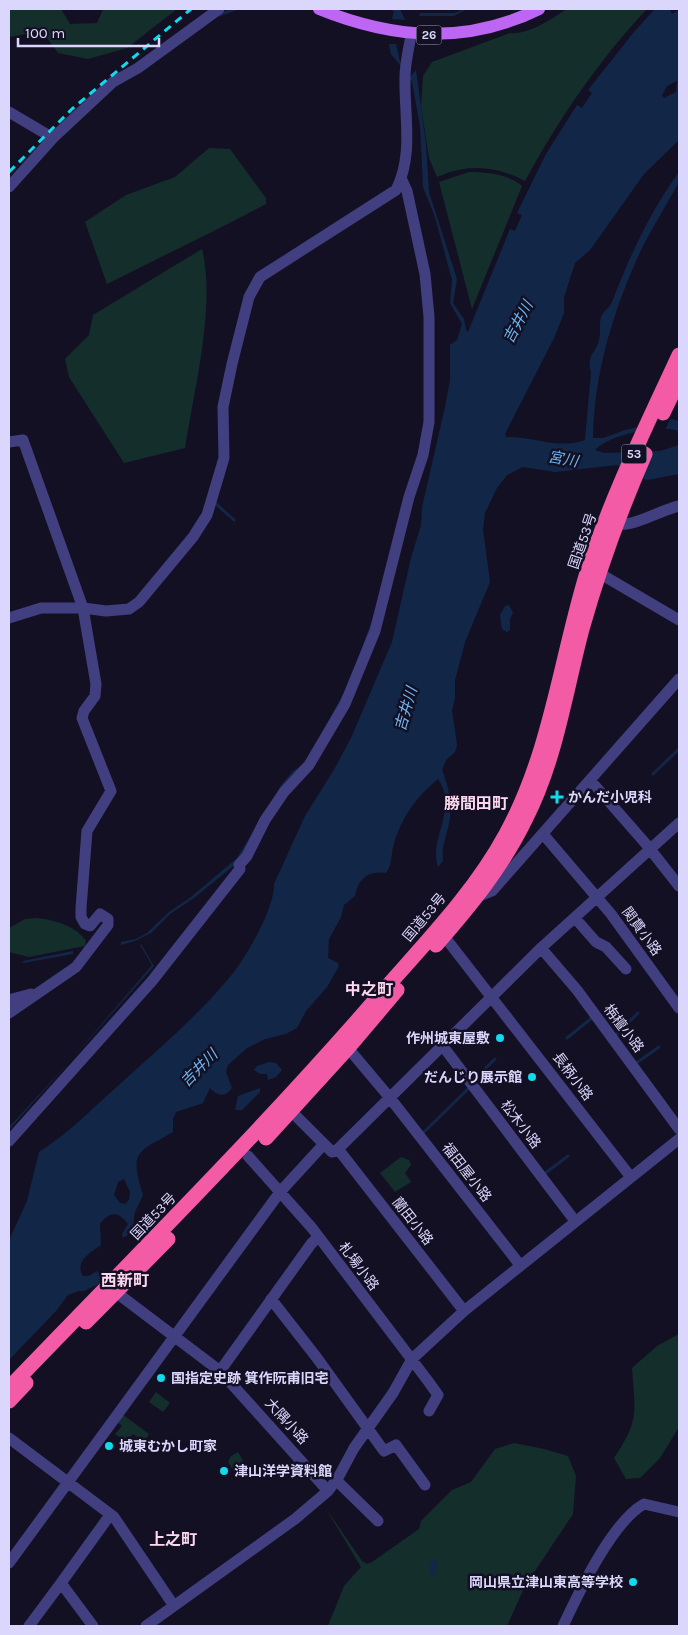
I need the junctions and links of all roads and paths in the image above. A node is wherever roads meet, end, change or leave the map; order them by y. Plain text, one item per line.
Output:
1 (219, 9) edge
2 (319, 9) edge
3 (539, 9) edge
4 (410, 35) junction
5 (9, 112) edge
6 (53, 138) junction
7 (402, 180) junction
8 (9, 187) edge
9 (679, 355) edge
10 (679, 380) edge
11 (667, 400) edge
12 (9, 442) edge
13 (679, 506) edge
14 (613, 516) junction
15 (599, 573) junction
16 (83, 608) junction
17 (9, 618) edge
18 (679, 620) edge
19 (679, 679) edge
20 (590, 780) junction
21 (679, 823) edge
22 (544, 834) junction
23 (650, 850) junction
24 (679, 886) edge
25 (477, 897) junction
26 (598, 897) junction
27 (574, 918) junction
28 (444, 936) junction
29 (541, 948) junction
30 (626, 969) dead end
31 (38, 993) junction
32 (491, 996) junction
33 (9, 1006) edge
34 (679, 1008) edge
35 (9, 1013) edge
36 (442, 1045) junction
37 (348, 1048) junction
38 (390, 1098) junction
39 (287, 1108) junction
40 (679, 1129) edge
41 (679, 1139) edge
42 (9, 1140) edge
43 (324, 1144) junction
44 (338, 1149) junction
45 (248, 1156) junction
46 (630, 1176) junction
47 (280, 1192) junction
48 (575, 1221) junction
49 (318, 1238) junction
50 (520, 1265) junction
51 (112, 1289) junction
52 (271, 1299) junction
53 (464, 1311) junction
54 (173, 1336) junction
55 (412, 1359) junction
56 (220, 1371) junction
57 (9, 1388) edge
58 (9, 1402) edge
59 (429, 1411) dead end
60 (368, 1429) junction
61 (9, 1438) edge
62 (336, 1480) junction
63 (68, 1483) junction
64 (425, 1485) dead end
65 (328, 1491) junction
66 (679, 1512) edge
67 (110, 1514) junction
68 (378, 1521) dead end
69 (9, 1563) edge
70 (62, 1583) junction
71 (174, 1606) junction
72 (29, 1626) edge
73 (92, 1626) edge
74 (146, 1626) edge
75 (563, 1626) edge

1 - 6 street
2 - 4 main road, 26
3 - 4 main road, 26
4 - 7 street
5 - 6 street
6 - 8 street
7 - 16 street
7 - 42 street
9 - 11 highway, 国道53号 / 53
10 - 11 highway, 国道53号 / 53
11 - 14 highway, 国道53号 / 53
12 - 16 street
13 - 14 street
14 - 15 highway, 国道53号 / 53
14 - 39 highway, 国道53号 / 53
15 - 18 street
15 - 25 highway, 国道53号 / 53
16 - 17 street
16 - 31 street
19 - 20 street
20 - 22 street
20 - 23 street
21 - 23 street
22 - 25 street
22 - 26 street, 関貫小路
23 - 24 street
23 - 26 street
25 - 28 highway, 国道53号 / 53
26 - 27 street
26 - 34 street, 関貫小路
27 - 29 street
27 - 30 street
28 - 32 street, 長柄小路
28 - 37 highway, 国道53号 / 53
29 - 32 street
29 - 40 street, 栴檀小路
31 - 33 street
31 - 35 street
32 - 36 street
32 - 46 street, 長柄小路
36 - 38 street
36 - 48 street, 松木小路
37 - 38 street, 福田屋小路
37 - 39 highway, 国道53号 / 53
38 - 44 street
38 - 50 street, 福田屋小路
39 - 43 street
39 - 45 highway, 国道53号 / 53
39 - 51 highway, 国道53号 / 53
41 - 46 street
43 - 44 street
43 - 47 street
44 - 53 street, 蘭田小路
45 - 47 street, 札場小路
45 - 51 highway, 国道53号 / 53
46 - 48 street
47 - 49 street, 札場小路
47 - 54 street
48 - 50 street
49 - 52 street
49 - 55 street, 札場小路
50 - 53 street
51 - 54 street, 大隅小路
51 - 57 highway, 国道53号 / 53
51 - 58 highway, 国道53号 / 53
52 - 56 street
52 - 60 street
53 - 55 street
54 - 56 street, 大隅小路
54 - 63 street
55 - 59 street, 札場小路
55 - 60 street
56 - 65 street, 大隅小路
60 - 62 street
60 - 64 street
61 - 63 street
62 - 65 street
62 - 68 street
63 - 67 street
63 - 69 street
65 - 71 street
66 - 75 street
67 - 70 street
67 - 71 street
70 - 72 street
70 - 73 street
71 - 74 street

